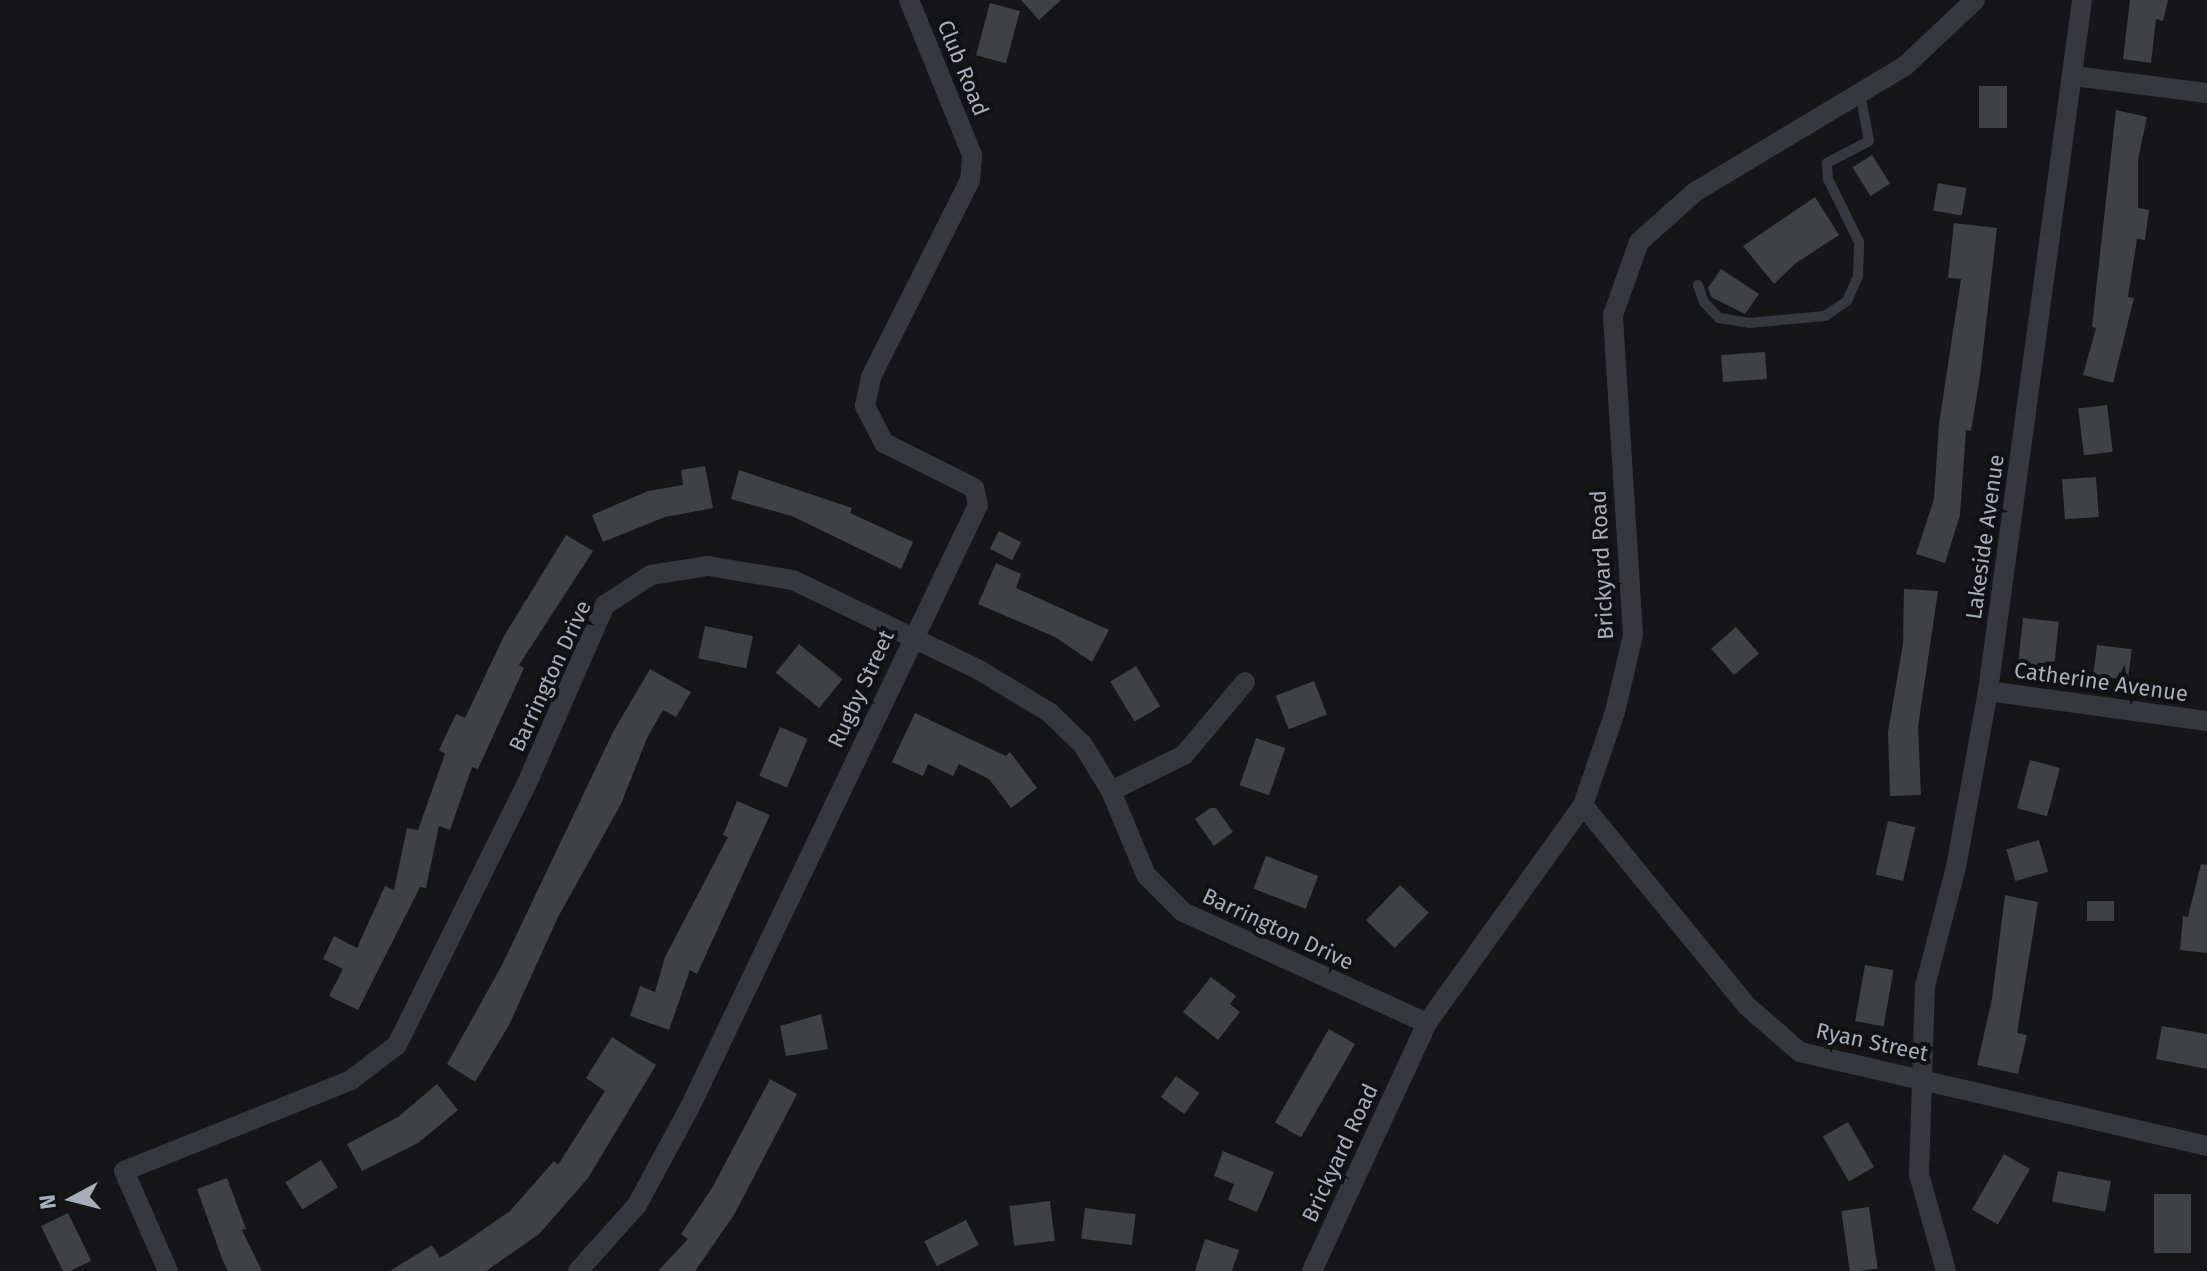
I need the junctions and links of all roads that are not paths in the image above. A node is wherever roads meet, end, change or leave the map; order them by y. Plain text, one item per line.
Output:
1 (909, 0) edge
2 (1975, 0) edge
3 (2082, 0) edge
4 (2074, 76) junction
5 (1860, 93) junction
6 (2207, 93) edge
7 (972, 155) joint
8 (1698, 285) dead end
9 (911, 638) junction
10 (1245, 682) dead end
11 (1988, 691) junction
12 (2207, 721) edge
13 (1111, 791) junction
14 (1583, 805) junction
15 (1427, 1023) junction
16 (1922, 1078) junction
17 (2207, 1146) edge
18 (168, 1271) edge
19 (578, 1271) edge
20 (1312, 1271) edge
21 (1946, 1271) edge

1 - 7 street, Club Road
2 - 5 street, Brickyard Road
3 - 4 street, Lakeside Avenue
4 - 6 street
4 - 11 street, Lakeside Avenue
5 - 8 lane
5 - 14 street, Brickyard Road
7 - 9 street, Rugby Street
9 - 13 street, Barrington Drive
9 - 18 street, Barrington Drive
9 - 19 street, Rugby Street
10 - 13 street
11 - 12 street, Catherine Avenue
11 - 16 street, Lakeside Avenue
13 - 15 street, Barrington Drive
14 - 15 street, Brickyard Road
14 - 16 street, Ryan Street
15 - 20 street, Brickyard Road
16 - 17 street, Ryan Street
16 - 21 street, Lakeside Avenue

